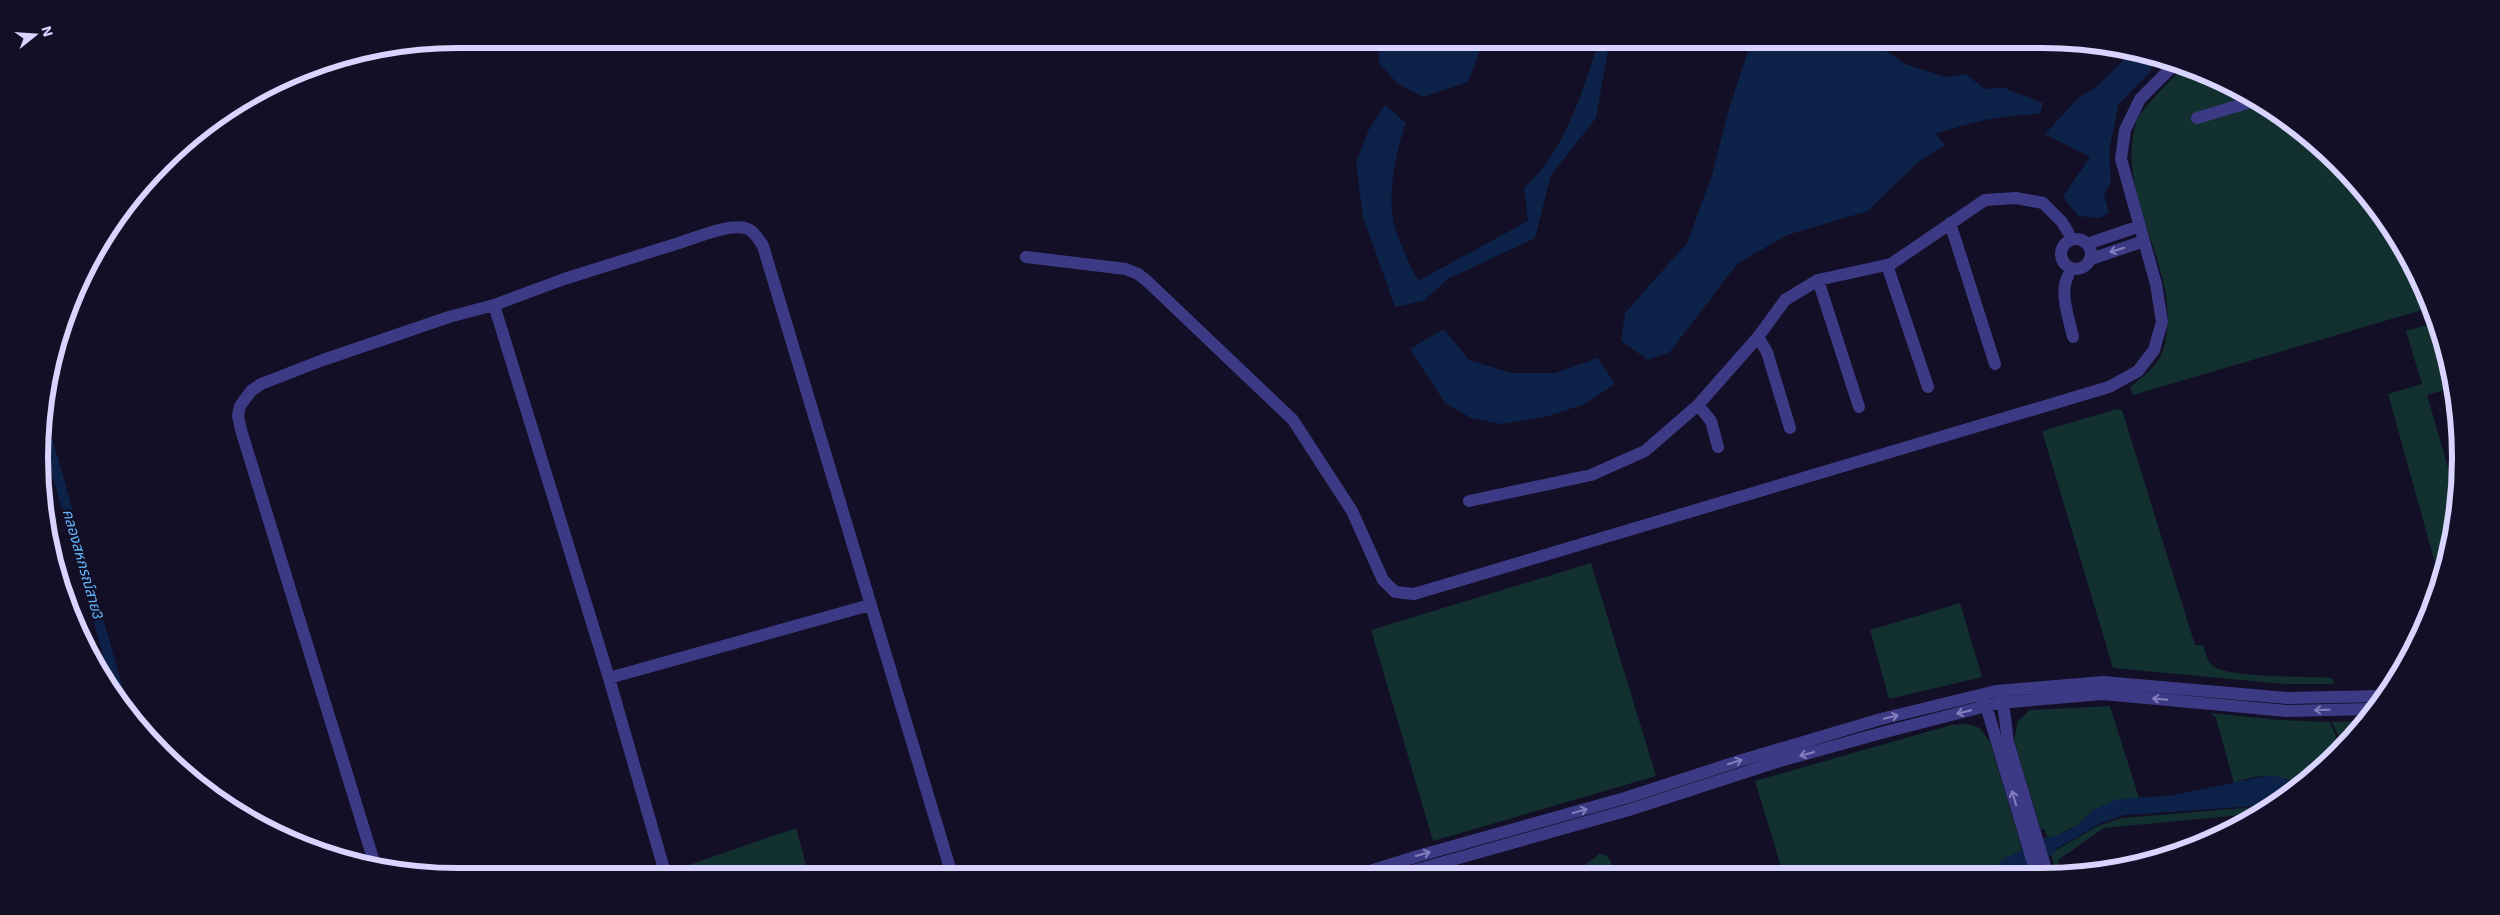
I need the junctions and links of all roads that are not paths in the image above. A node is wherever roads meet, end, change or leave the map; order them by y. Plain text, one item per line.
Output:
1 (2171, 68) edge
2 (2249, 102) edge
3 (2197, 118) dead end
4 (1950, 223) junction
5 (2140, 226) junction
6 (2074, 240) junction
7 (2144, 241) junction
8 (1026, 257) dead end
9 (2091, 259) junction
10 (1887, 265) junction
11 (2070, 270) junction
12 (1818, 280) junction
13 (494, 305) junction
14 (1758, 337) junction
15 (2073, 337) dead end
16 (1995, 364) dead end
17 (1928, 387) dead end
18 (1698, 405) junction
19 (1858, 407) dead end
20 (1790, 428) dead end
21 (1718, 447) dead end
22 (1469, 501) dead end
23 (870, 605) junction
24 (609, 678) junction
25 (2375, 696) edge
26 (2002, 697) junction
27 (1985, 700) junction
28 (2366, 709) edge
29 (2032, 843) junction
30 (373, 859) edge
31 (664, 868) edge
32 (950, 868) edge
33 (1379, 868) edge
34 (1423, 868) edge
35 (2041, 868) edge

1 - 5 street
2 - 3 street
4 - 6 street
4 - 10 street
4 - 16 street
5 - 6 street
5 - 7 street
6 - 9 street
6 - 11 street
7 - 8 street
7 -> 9 street
9 - 11 street
10 - 12 street
10 - 17 street
11 - 15 street
12 - 14 street
12 - 19 street
13 - 23 street
13 - 24 street
13 - 30 street
14 - 18 street
14 - 20 street
18 - 21 street
18 - 22 street
23 - 24 street
23 - 32 street
24 - 31 street
25 - 26 street
26 - 27 street
28 -> 26 street
26 - 29 street
29 -> 27 street
33 -> 27 street
27 -> 34 street
29 - 35 street

